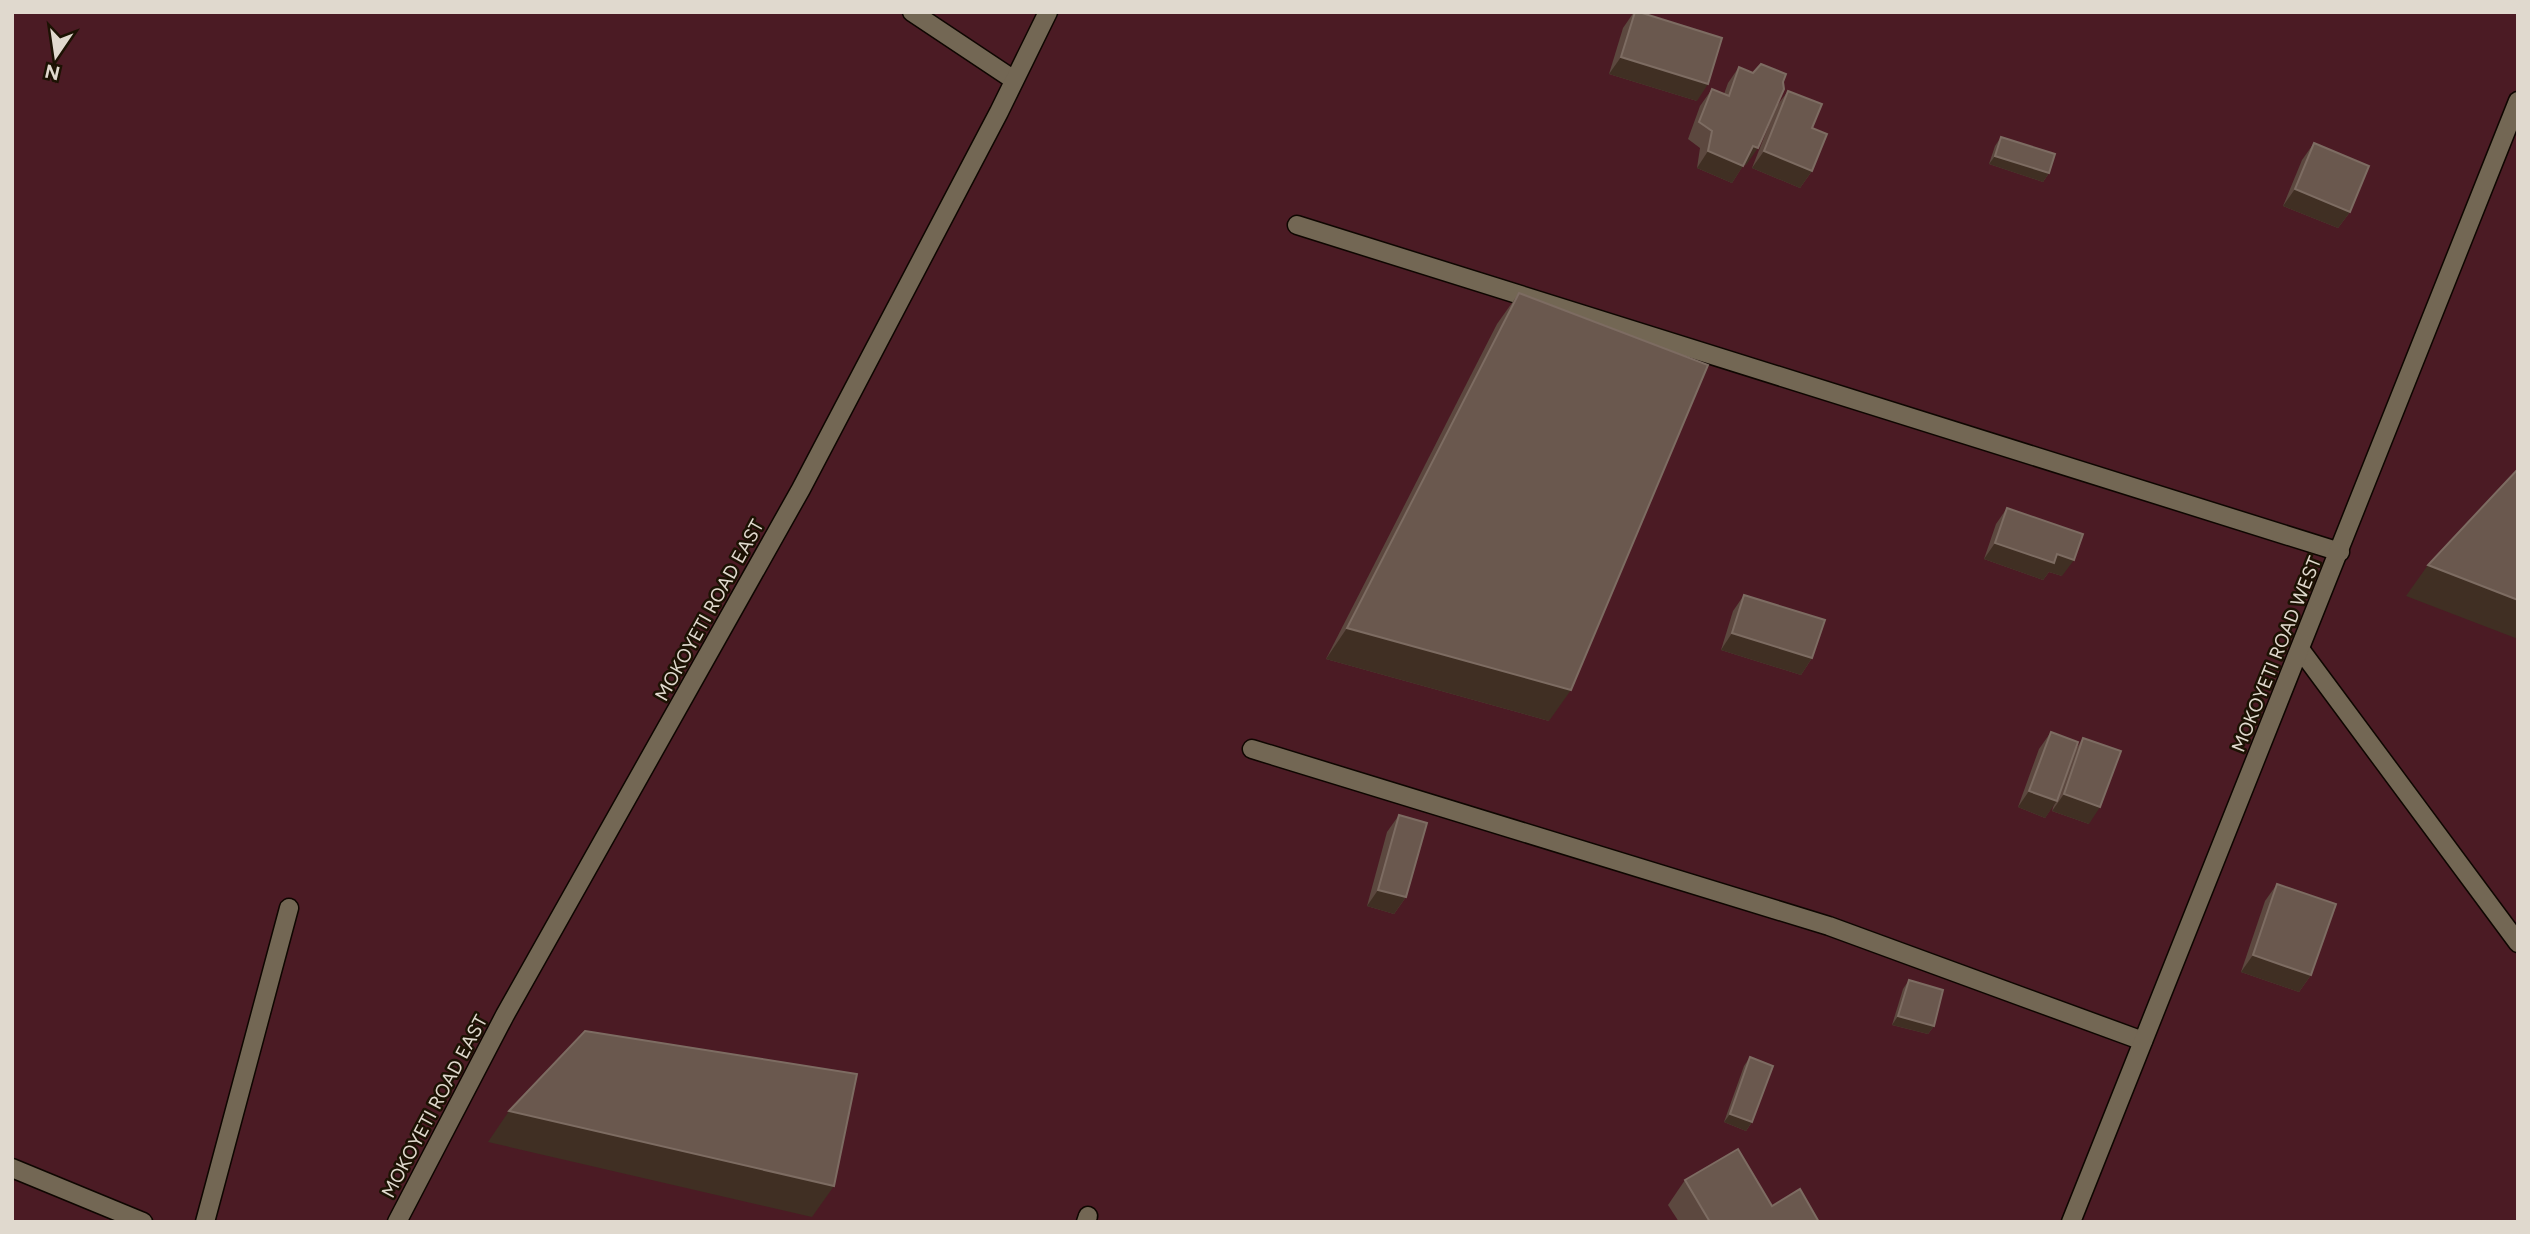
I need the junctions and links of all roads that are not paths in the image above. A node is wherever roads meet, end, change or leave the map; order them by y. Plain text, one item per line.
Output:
1 (912, 12) edge
2 (1048, 12) edge
3 (1014, 80) junction
4 (2518, 101) edge
5 (1297, 225) dead end
6 (2340, 552) junction
7 (2300, 649) junction
8 (1252, 749) dead end
9 (289, 908) dead end
10 (2518, 943) edge
11 (2143, 1041) junction
12 (12, 1168) edge
13 (143, 1222) edge
14 (205, 1222) edge
15 (397, 1222) edge
16 (2071, 1222) edge

1 - 3 street
2 - 3 street, MOKOYETI ROAD EAST
3 - 15 street, MOKOYETI ROAD EAST
4 - 6 street, MOKOYETI ROAD WEST
5 - 6 street
6 - 7 street, MOKOYETI ROAD WEST
7 - 10 street
7 - 11 street, MOKOYETI ROAD WEST
8 - 11 street
9 - 14 street
11 - 16 street, MOKOYETI ROAD WEST
12 - 13 street

